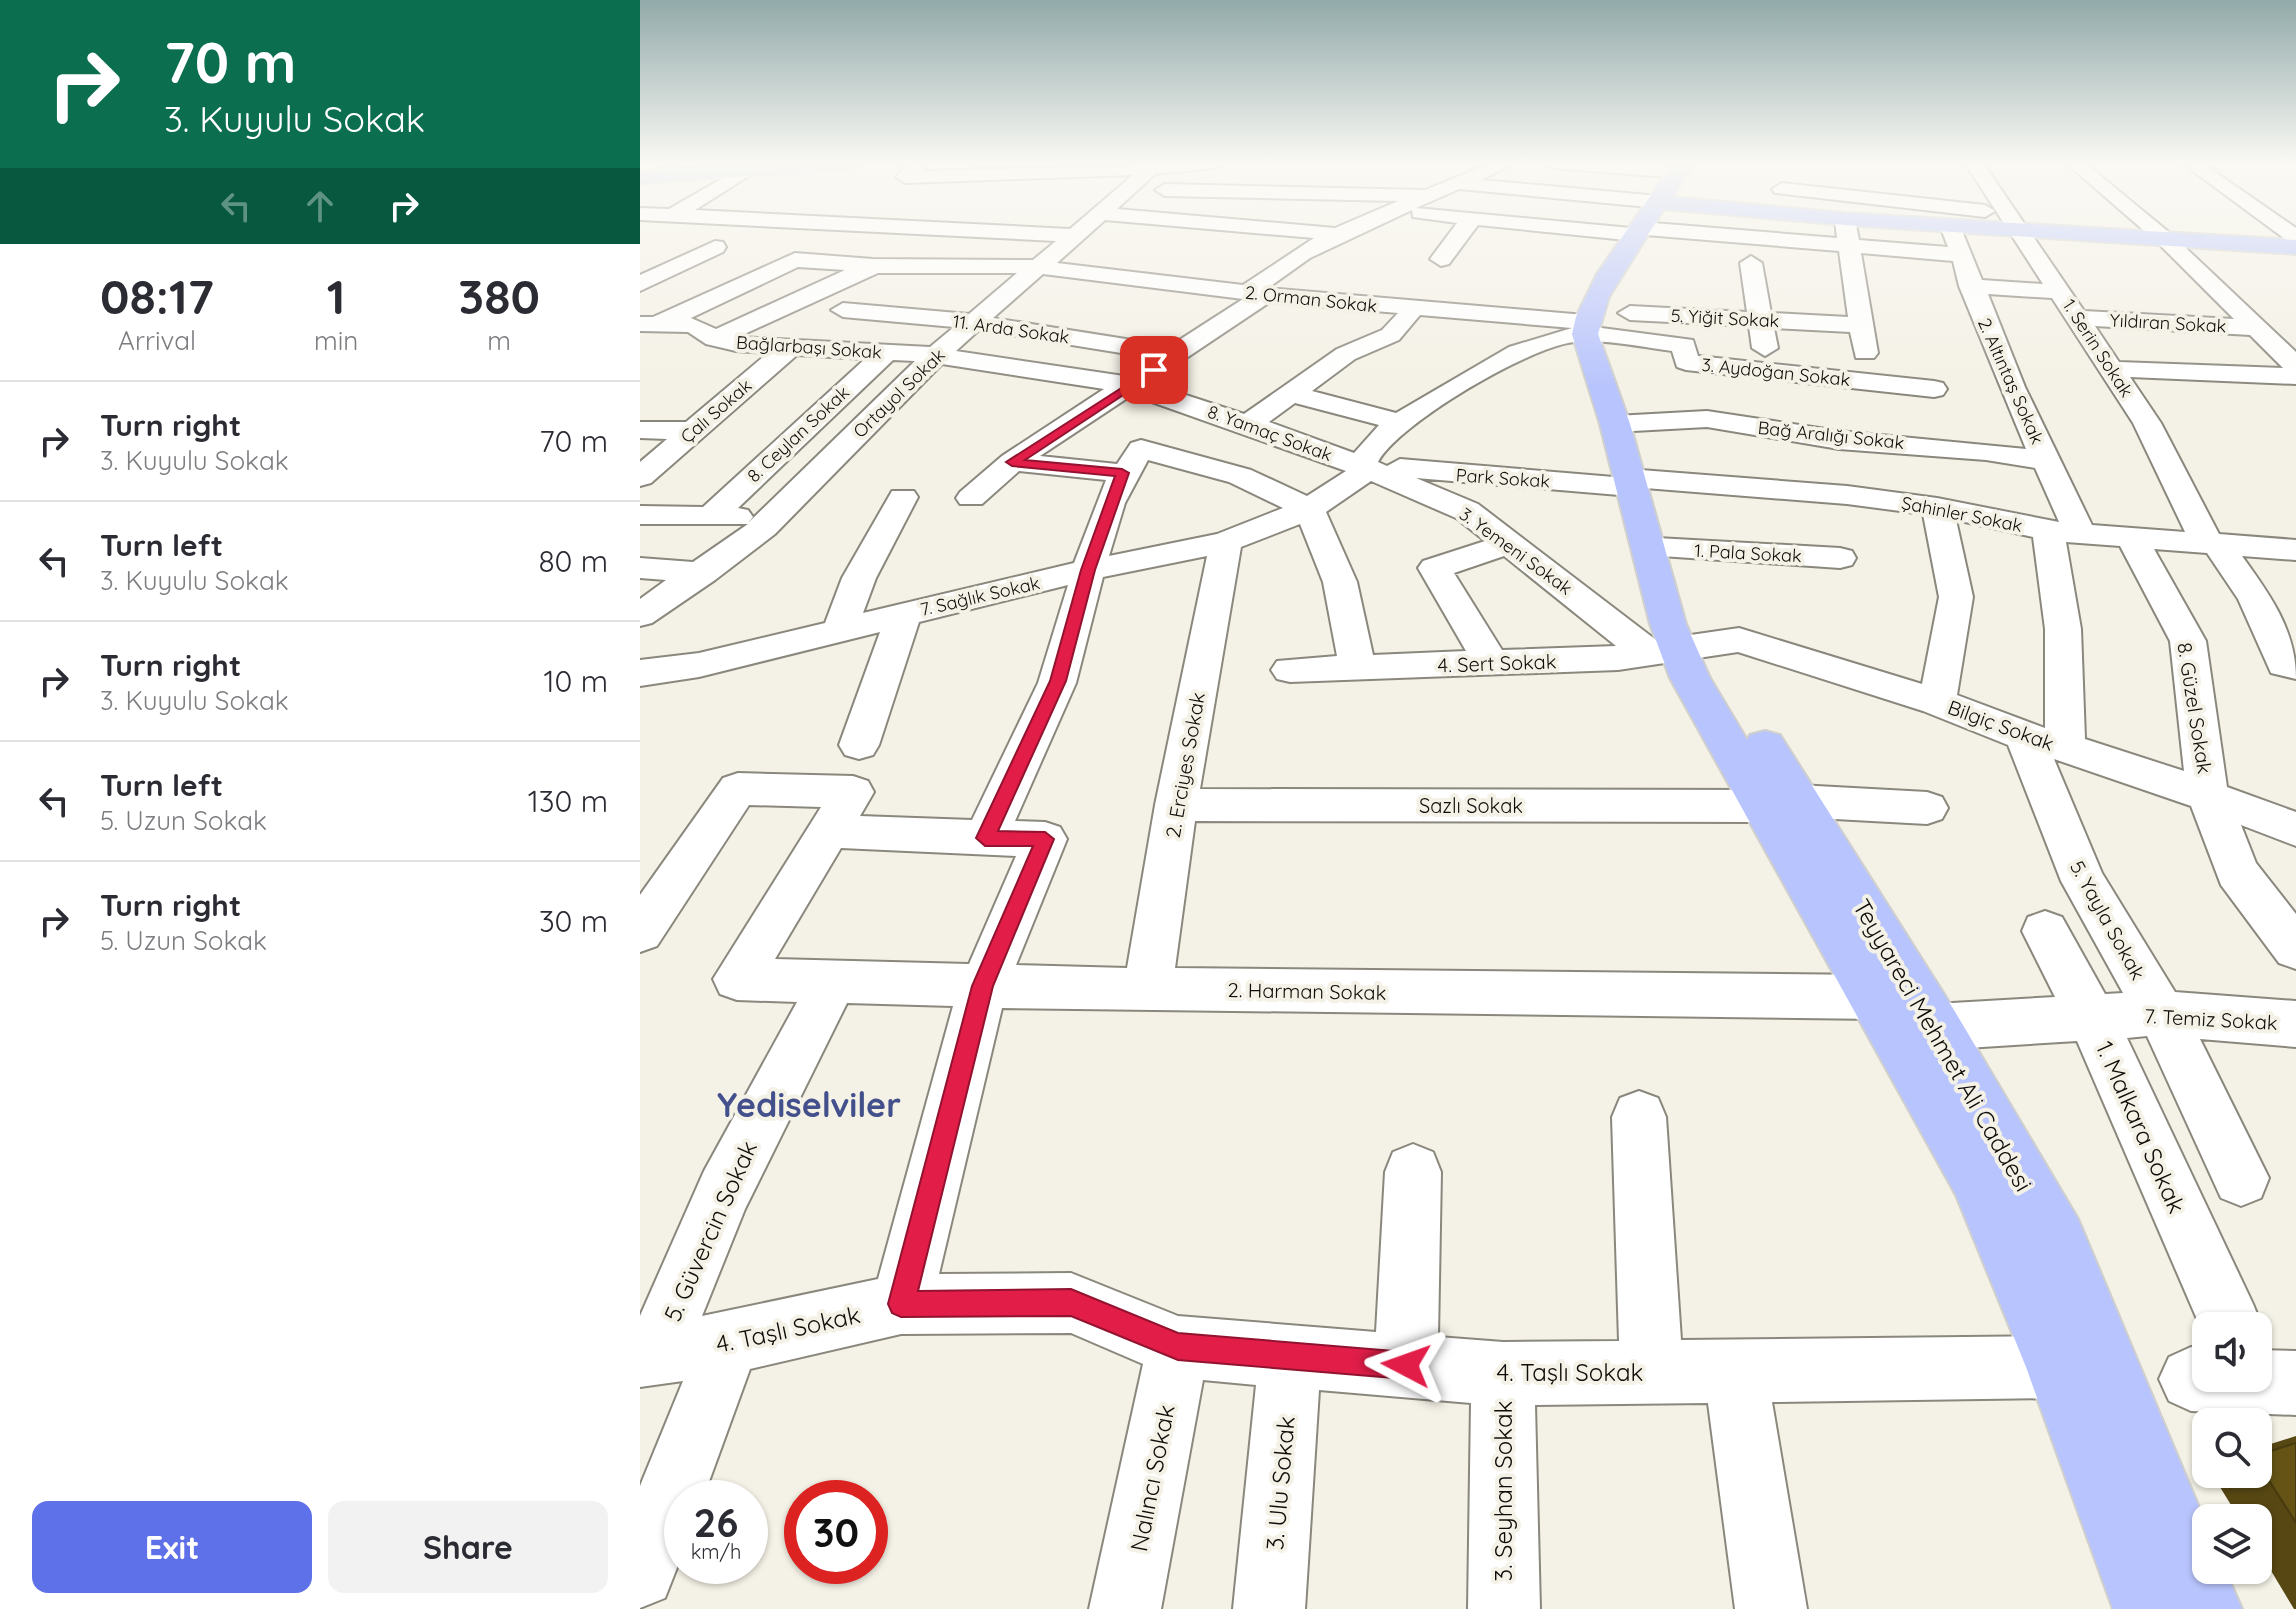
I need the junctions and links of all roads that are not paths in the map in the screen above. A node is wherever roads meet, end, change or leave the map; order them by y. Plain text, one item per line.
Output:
1 (1068, 238) edge
2 (1201, 238) edge
3 (1330, 238) edge
4 (1458, 238) edge
5 (1617, 238) edge
6 (1639, 238) edge
7 (1848, 238) edge
8 (1950, 238) edge
9 (2027, 238) edge
10 (2164, 238) edge
11 (2165, 238) edge
12 (1637, 242) junction
13 (1849, 245) junction
14 (715, 247) dead end
15 (2296, 247) edge
16 (1302, 253) junction
17 (1960, 255) junction
18 (1441, 259) dead end
19 (1780, 265) dead end
20 (873, 266) junction
21 (1038, 267) junction
22 (1824, 270) dead end
23 (1853, 272) junction
24 (640, 284) edge
25 (1970, 286) junction
26 (2062, 292) junction
27 (1256, 294) junction
28 (1413, 308) junction
29 (843, 310) dead end
30 (2079, 318) junction
31 (1760, 320) junction
32 (974, 322) junction
33 (1586, 322) junction
34 (650, 324) edge
35 (1860, 325) junction
36 (2261, 331) junction
37 (2296, 336) edge
38 (715, 339) junction
39 (792, 346) junction
40 (887, 352) junction
41 (936, 355) junction
42 (1178, 355) junction
43 (2296, 366) edge
44 (2112, 369) junction
45 (1768, 371) junction
46 (2296, 376) edge
47 (1869, 383) junction
48 (1129, 385) junction
49 (1934, 389) dead end
50 (1290, 393) junction
51 (1400, 422) junction
52 (1248, 424) junction
53 (1615, 424) junction
54 (640, 430) edge
55 (693, 431) junction
56 (1132, 461) junction
57 (2047, 461) junction
58 (1012, 462) junction
59 (1369, 469) junction
60 (640, 477) edge
61 (903, 497) dead end
62 (971, 498) dead end
63 (1638, 504) junction
64 (1937, 507) junction
65 (1309, 509) junction
66 (640, 515) edge
67 (710, 517) junction
68 (774, 517) junction
69 (2064, 532) junction
70 (2131, 537) junction
71 (1226, 542) junction
72 (1511, 543) junction
73 (2212, 543) junction
74 (2296, 550) edge
75 (1840, 558) dead end
76 (640, 568) edge
77 (1088, 570) junction
78 (703, 573) junction
79 (904, 614) junction
80 (640, 615) edge
81 (840, 629) junction
82 (1677, 649) junction
83 (1492, 664) junction
84 (2296, 667) edge
85 (1358, 668) junction
86 (1290, 670) dead end
87 (640, 673) edge
88 (1937, 702) junction
89 (2045, 742) junction
90 (859, 745) dead end
91 (2208, 796) junction
92 (1782, 804) junction
93 (1176, 805) junction
94 (1927, 808) dead end
95 (2296, 829) edge
96 (827, 831) junction
97 (985, 838) junction
98 (2045, 931) dead end
99 (640, 932) edge
100 (2296, 949) edge
101 (833, 982) junction
102 (983, 986) junction
103 (1148, 990) junction
104 (1877, 997) junction
105 (2161, 1013) junction
106 (2092, 1018) junction
107 (2296, 1024) edge
108 (1935, 1027) junction
109 (1639, 1117) dead end
110 (1413, 1172) dead end
111 (2241, 1178) dead end
112 (901, 1304) junction
113 (2225, 1312) edge
114 (729, 1343) junction
115 (1178, 1347) junction
116 (648, 1355) edge
117 (1290, 1356) junction
118 (1406, 1365) junction
119 (2059, 1367) junction
120 (1735, 1371) junction
121 (1652, 1372) junction
122 (1503, 1374) junction
123 (640, 1573) edge
124 (1125, 1609) edge
125 (1269, 1609) edge
126 (1504, 1609) edge
127 (1771, 1609) edge
128 (2151, 1609) edge
129 (2204, 1609) edge

1 - 21 street, Ortayol Sokak
2 - 16 street
3 - 16 street
4 - 18 street
5 - 12 street
6 - 12 main road
7 - 13 street
8 - 17 street, 2. Altıntaş Sokak
9 - 26 street, 1. Serin Sokak
10 - 36 street
11 - 15 main road
12 - 13 street
12 - 33 main road
13 - 17 street
13 - 23 street
14 - 24 street
16 - 27 street
17 - 25 street, 2. Altıntaş Sokak
19 - 31 street
20 - 21 street, 2. Orman Sokak
20 - 34 street, 2. Orman Sokak
20 - 38 street
21 - 27 street, 2. Orman Sokak
21 - 32 street, Ortayol Sokak
22 - 23 street
23 - 35 street
25 - 26 street
25 - 57 street, 2. Altıntaş Sokak
26 - 30 street, 1. Serin Sokak
27 - 28 street, 2. Orman Sokak
27 - 42 street
28 - 33 street, 2. Orman Sokak
28 - 50 street
29 - 32 street, 11. Arda Sokak
30 - 36 street, Yıldıran Sokak
30 - 44 street, 1. Serin Sokak
31 - 33 street, 5. Yiğit Sokak
31 - 35 street, 5. Yiğit Sokak
31 - 45 street
32 - 41 street, Ortayol Sokak
32 - 42 street, 11. Arda Sokak
33 - 45 street, 3. Aydoğan Sokak
33 - 51 street
33 - 53 main road, Teyyareci Mehmet Ali Caddesi
34 - 38 street, Bağlarbaşı Sokak
35 - 47 street
36 - 37 street, Yıldıran Sokak
36 - 43 street
38 - 39 street, Bağlarbaşı Sokak
39 - 40 street, Bağlarbaşı Sokak
39 - 55 street, Çalı Sokak
40 - 41 street, Bağlarbaşı Sokak
40 - 67 street, 8. Ceylan Sokak
41 - 48 street, 8. Yamaç Sokak
41 - 68 street, Ortayol Sokak
42 - 48 street
44 - 46 street
44 - 73 street, 1. Serin Sokak
45 - 47 street, 3. Aydoğan Sokak
47 - 49 street, 3. Aydoğan Sokak
48 - 52 street, 8. Yamaç Sokak
48 - 58 street
50 - 51 street
50 - 52 street
51 - 59 street
52 - 59 street, 8. Yamaç Sokak
53 - 57 street, Bağ Aralığı Sokak
53 - 63 main road, Teyyareci Mehmet Ali Caddesi
54 - 55 street
55 - 60 street, Çalı Sokak
56 - 58 street
56 - 65 street
56 - 77 street
57 - 69 street, 2. Altıntaş Sokak
58 - 62 street
59 - 63 street, Park Sokak
59 - 65 street, 7. Sağlık Sokak
59 - 72 street, 3. Yemeni Sokak
61 - 81 street
63 - 64 street, Şahinler Sokak
63 - 75 street, 1. Pala Sokak
63 - 82 main road, Teyyareci Mehmet Ali Caddesi
64 - 69 street, Şahinler Sokak
64 - 88 street
65 - 71 street, 7. Sağlık Sokak
65 - 85 street
66 - 67 street
67 - 68 street
68 - 78 street, Ortayol Sokak
69 - 70 street, Şahinler Sokak
69 - 89 street, 2. Altıntaş Sokak
70 - 73 street, Şahinler Sokak
70 - 91 street, 8. Güzel Sokak
71 - 77 street, 7. Sağlık Sokak
71 - 93 street, 2. Erciyes Sokak
72 - 82 street, 3. Yemeni Sokak
72 - 83 street
73 - 74 street, Şahinler Sokak
73 - 84 street, 1. Serin Sokak
76 - 78 street
77 - 79 street, 7. Sağlık Sokak
77 - 97 street
78 - 80 street, Ortayol Sokak
79 - 81 street, 7. Sağlık Sokak
79 - 90 street, 7. Sağlık Sokak
81 - 87 street, 7. Sağlık Sokak
82 - 83 street, 4. Sert Sokak
82 - 88 street, Bilgiç Sokak
82 - 92 main road, Teyyareci Mehmet Ali Caddesi
83 - 85 street, 4. Sert Sokak
85 - 86 street, 4. Sert Sokak
88 - 89 street, Bilgiç Sokak
89 - 91 street, Bilgiç Sokak
89 - 105 street, 5. Yayla Sokak
91 - 95 street, Bilgiç Sokak
91 - 100 street, 8. Güzel Sokak
92 - 93 street, Sazlı Sokak
92 - 94 street, Sazlı Sokak
92 - 104 main road, Teyyareci Mehmet Ali Caddesi
92 - 108 main road, Teyyareci Mehmet Ali Caddesi
93 - 103 street, 2. Erciyes Sokak
96 - 97 street
96 - 99 street
96 - 101 street, 2. Harman Sokak
97 - 102 street
98 - 106 street, 1. Malkara Sokak
101 - 102 street, 2. Harman Sokak
101 - 116 street, 5. Güvercin Sokak
102 - 103 street, 2. Harman Sokak
102 - 112 street
103 - 104 street, 2. Harman Sokak
104 - 119 main road, Teyyareci Mehmet Ali Caddesi
105 - 106 street, 7. Temiz Sokak
105 - 107 street, 7. Temiz Sokak
105 - 111 street, 5. Yayla Sokak
106 - 108 street, 7. Temiz Sokak
106 - 113 street, 1. Malkara Sokak
108 - 129 main road, Teyyareci Mehmet Ali Caddesi
109 - 121 street
110 - 118 street
112 - 114 street, 4. Taşlı Sokak
112 - 115 street, 4. Taşlı Sokak
114 - 116 street, 4. Taşlı Sokak
114 - 123 street
115 - 117 street, 4. Taşlı Sokak
115 - 124 street, Nalıncı Sokak
117 - 118 street, 4. Taşlı Sokak
117 - 125 street, 3. Ulu Sokak
118 - 122 street, 4. Taşlı Sokak
119 - 120 street, 4. Taşlı Sokak
119 - 128 main road, Teyyareci Mehmet Ali Caddesi
120 - 121 street, 4. Taşlı Sokak
120 - 127 street
121 - 122 street, 4. Taşlı Sokak
122 - 126 street, 3. Seyhan Sokak

